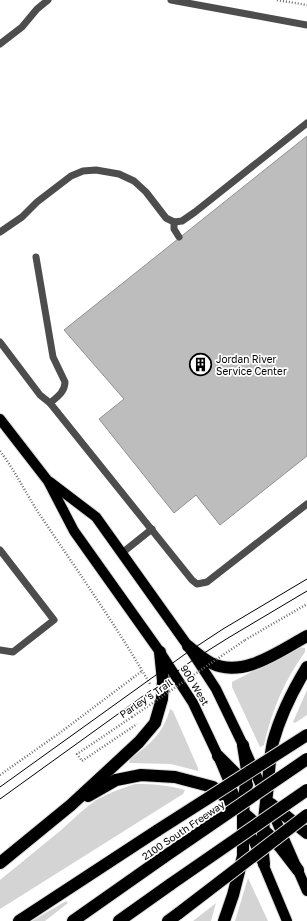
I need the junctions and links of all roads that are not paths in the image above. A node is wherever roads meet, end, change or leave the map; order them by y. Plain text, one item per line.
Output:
1 (48, 0) edge
2 (171, 0) edge
3 (307, 25) edge
4 (0, 44) edge
5 (307, 123) edge
6 (174, 222) junction
7 (0, 232) edge
8 (178, 237) dead end
9 (36, 257) dead end
10 (0, 342) edge
11 (50, 403) junction
12 (0, 419) edge
13 (48, 481) junction
14 (307, 504) edge
15 (152, 529) junction
16 (0, 550) edge
17 (122, 553) junction
18 (307, 636) edge
19 (188, 646) junction
20 (0, 650) edge
21 (160, 652) junction
22 (307, 667) edge
23 (307, 734) edge
24 (243, 745) junction
25 (218, 756) junction
26 (307, 759) edge
27 (246, 784) junction
28 (307, 790) edge
29 (266, 800) junction
30 (71, 805) junction
31 (243, 813) junction
32 (307, 815) edge
33 (263, 830) junction
34 (307, 833) edge
35 (0, 863) edge
36 (264, 864) junction
37 (298, 870) junction
38 (307, 891) edge
39 (19, 921) edge
40 (73, 921) edge
41 (119, 921) edge
42 (168, 921) edge
43 (224, 921) edge
44 (287, 921) edge

1 - 4 street
2 - 3 street
5 - 6 street
6 - 7 street
6 - 8 street
9 - 11 street
10 - 11 street
11 - 15 street
12 - 13 main road, 900 West
13 - 17 main road, 900 West
13 - 21 main road, 900 West
14 - 15 street
15 - 17 street
16 - 20 street
17 - 19 main road, 900 West
18 - 19 highway
19 - 24 main road, 900 West
21 - 25 main road, 900 West
21 - 30 highway
22 - 29 highway
23 - 39 highway, bridge
24 - 27 highway
24 - 29 main road, 900 West
25 - 27 highway
25 - 31 main road, 900 West
26 - 40 highway, 2100 South Freeway, bridge
27 - 29 highway
27 - 31 highway
28 - 41 highway, bridge
29 - 33 highway
29 - 34 highway
29 - 37 main road, 900 West
30 - 31 highway
30 - 35 highway
31 - 33 highway
31 - 36 main road, 900 West
31 - 43 highway
32 - 42 highway, bridge
33 - 36 highway
33 - 37 highway
36 - 44 main road, 900 West
37 - 38 main road, 900 West

